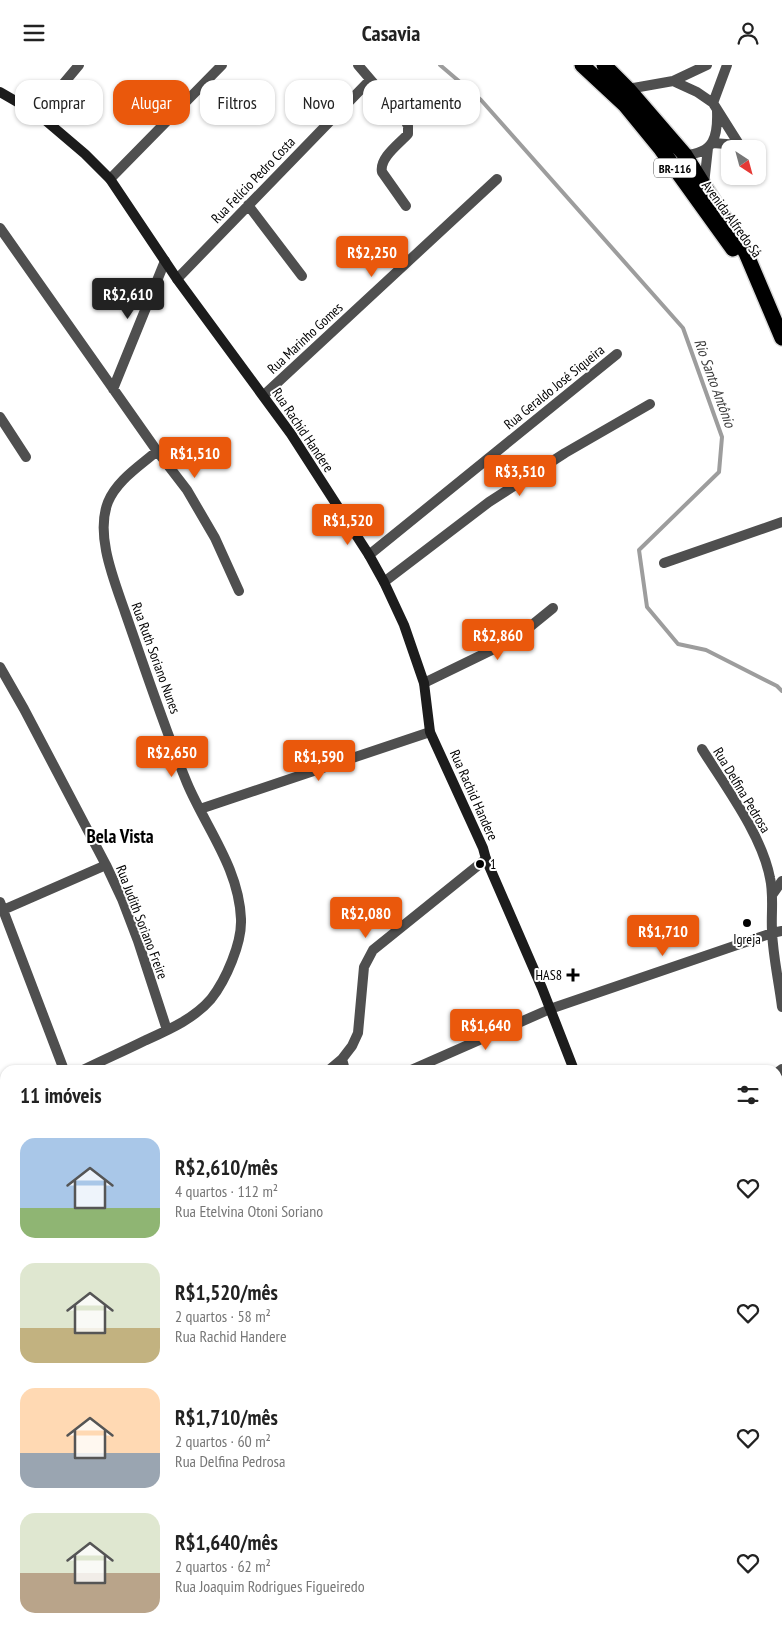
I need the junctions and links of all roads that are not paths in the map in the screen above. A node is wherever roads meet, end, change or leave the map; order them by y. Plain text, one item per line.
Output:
1 (79, 65) edge
2 (222, 65) edge
3 (358, 65) edge
4 (582, 65) edge
5 (604, 65) edge
6 (707, 65) edge
7 (727, 65) edge
8 (67, 80) edge
9 (370, 80) edge
10 (673, 81) junction
11 (363, 87) edge
12 (628, 89) junction
13 (0, 92) edge
14 (15, 101) edge
15 (715, 107) junction
16 (50, 125) edge
17 (407, 125) edge
18 (736, 140) edge
19 (710, 146) junction
20 (721, 146) edge
21 (661, 149) junction
22 (685, 155) junction
23 (110, 179) junction
24 (497, 179) dead end
25 (704, 185) junction
26 (248, 205) junction
27 (406, 205) dead end
28 (2, 233) edge
29 (165, 261) junction
30 (302, 276) dead end
31 (177, 279) junction
32 (757, 280) junction
33 (781, 332) edge
34 (617, 354) dead end
35 (114, 389) junction
36 (264, 395) junction
37 (650, 404) dead end
38 (0, 417) edge
39 (157, 451) junction
40 (26, 457) dead end
41 (782, 522) edge
42 (369, 555) junction
43 (664, 563) dead end
44 (384, 582) junction
45 (239, 591) dead end
46 (552, 608) dead end
47 (0, 667) edge
48 (424, 683) junction
49 (430, 732) junction
50 (702, 749) dead end
51 (200, 809) junction
52 (486, 859) junction
53 (106, 865) junction
54 (782, 881) edge
55 (772, 895) junction
56 (1, 906) edge
57 (777, 932) edge
58 (782, 1007) edge
59 (550, 1009) junction
60 (166, 1030) junction
61 (342, 1059) junction
62 (62, 1065) edge
63 (93, 1065) edge
64 (335, 1065) edge
65 (343, 1065) edge
66 (422, 1065) edge
67 (572, 1065) edge

1 - 8 street
2 - 23 street
3 - 9 street
4 - 21 highway, Avenida Alfredo Sá / BR-116
5 - 12 highway, Avenida Alfredo Sá / BR-116
6 - 10 street
7 - 15 street
10 - 12 street
10 - 15 street
11 - 26 street, Rua Felício Pedro Costa
12 - 22 highway, Avenida Alfredo Sá / BR-116
13 - 14 street, Rua Rachid Handere
15 - 18 street
15 - 19 street
16 - 23 street, Rua Rachid Handere
17 - 27 street
19 - 20 street
19 - 22 street
19 - 25 street
21 - 22 highway
21 - 32 highway, Avenida Alfredo Sá / BR-116
22 - 25 highway, Avenida Alfredo Sá / BR-116
23 - 29 street, Rua Rachid Handere
24 - 36 street, Rua Marinho Gomes
25 - 32 highway, Avenida Alfredo Sá / BR-116
26 - 30 street
26 - 31 street, Rua Felício Pedro Costa
28 - 35 street
29 - 31 street, Rua Rachid Handere
29 - 35 street
31 - 36 street, Rua Rachid Handere
32 - 33 highway, Avenida Alfredo Sá / BR-116
34 - 42 street, Rua Geraldo José Siqueira
35 - 39 street
36 - 42 street, Rua Rachid Handere
37 - 44 street
38 - 40 street
39 - 45 street
39 - 51 street, Rua Ruth Soriano Nunes
41 - 43 street
42 - 44 street, Rua Rachid Handere
44 - 48 street, Rua Rachid Handere
46 - 48 street
47 - 53 street, Rua Judith Soriano Freire
48 - 49 street, Rua Rachid Handere
49 - 51 street
49 - 52 street, Rua Rachid Handere
50 - 55 street, Rua Delfina Pedrosa
51 - 60 street, Rua Ruth Soriano Nunes
52 - 59 street, Rua Rachid Handere
52 - 61 street
53 - 56 street
53 - 60 street, Rua Judith Soriano Freire
54 - 55 street
55 - 57 street, Rua Delfina Pedrosa
56 - 62 street
57 - 58 street, Rua Delfina Pedrosa
57 - 59 street
59 - 66 street
59 - 67 street, Rua Rachid Handere
60 - 63 street, Rua Ruth Soriano Nunes
61 - 64 street
61 - 65 street

